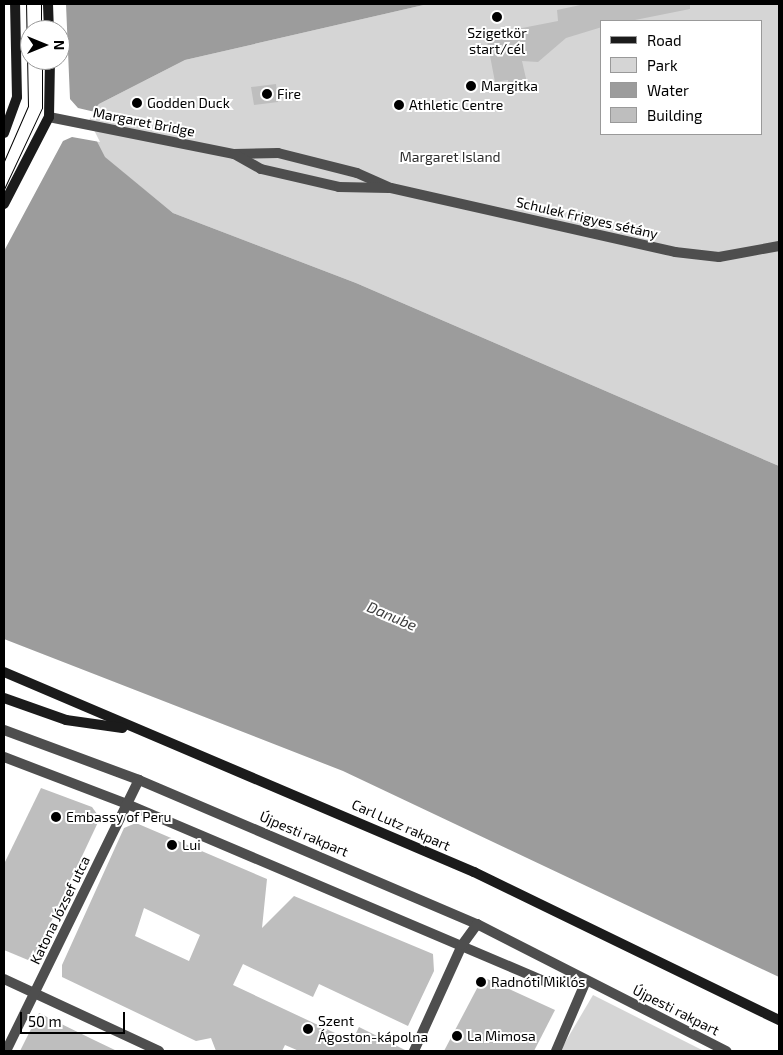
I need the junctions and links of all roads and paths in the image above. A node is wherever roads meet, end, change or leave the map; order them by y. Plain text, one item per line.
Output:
1 (15, 4) edge
2 (48, 4) edge
3 (49, 20) edge
4 (50, 70) edge
5 (49, 117) junction
6 (4, 133) edge
7 (234, 154) junction
8 (391, 188) junction
9 (4, 204) edge
10 (779, 246) edge
11 (4, 672) edge
12 (4, 698) edge
13 (133, 729) junction
14 (4, 730) edge
15 (4, 757) edge
16 (139, 780) junction
17 (127, 804) junction
18 (477, 924) junction
19 (462, 945) junction
20 (4, 979) edge
21 (586, 980) junction
22 (34, 993) junction
23 (779, 1020) edge
24 (6, 1051) edge
25 (160, 1051) edge
26 (414, 1051) edge
27 (556, 1051) edge
28 (726, 1051) edge

1 - 6 main road
2 - 3 main road
4 - 5 main road
5 - 7 street, Margaret Bridge
5 - 9 main road
7 - 8 street, Schulek Frigyes sétány
7 - 8 street, Schulek Frigyes sétány
8 - 10 street, Schulek Frigyes sétány
11 - 13 main road, Carl Lutz rakpart
12 - 13 main road
13 - 23 main road, Carl Lutz rakpart
14 - 16 street, Újpesti rakpart
15 - 17 street
16 - 17 street, Katona József utca
16 - 18 street, Újpesti rakpart
17 - 19 street
17 - 22 street, Katona József utca
18 - 19 street
18 - 21 street, Újpesti rakpart
19 - 21 street
19 - 26 street
20 - 22 street
21 - 27 street
21 - 28 street, Újpesti rakpart
22 - 24 street, Katona József utca
22 - 25 street

